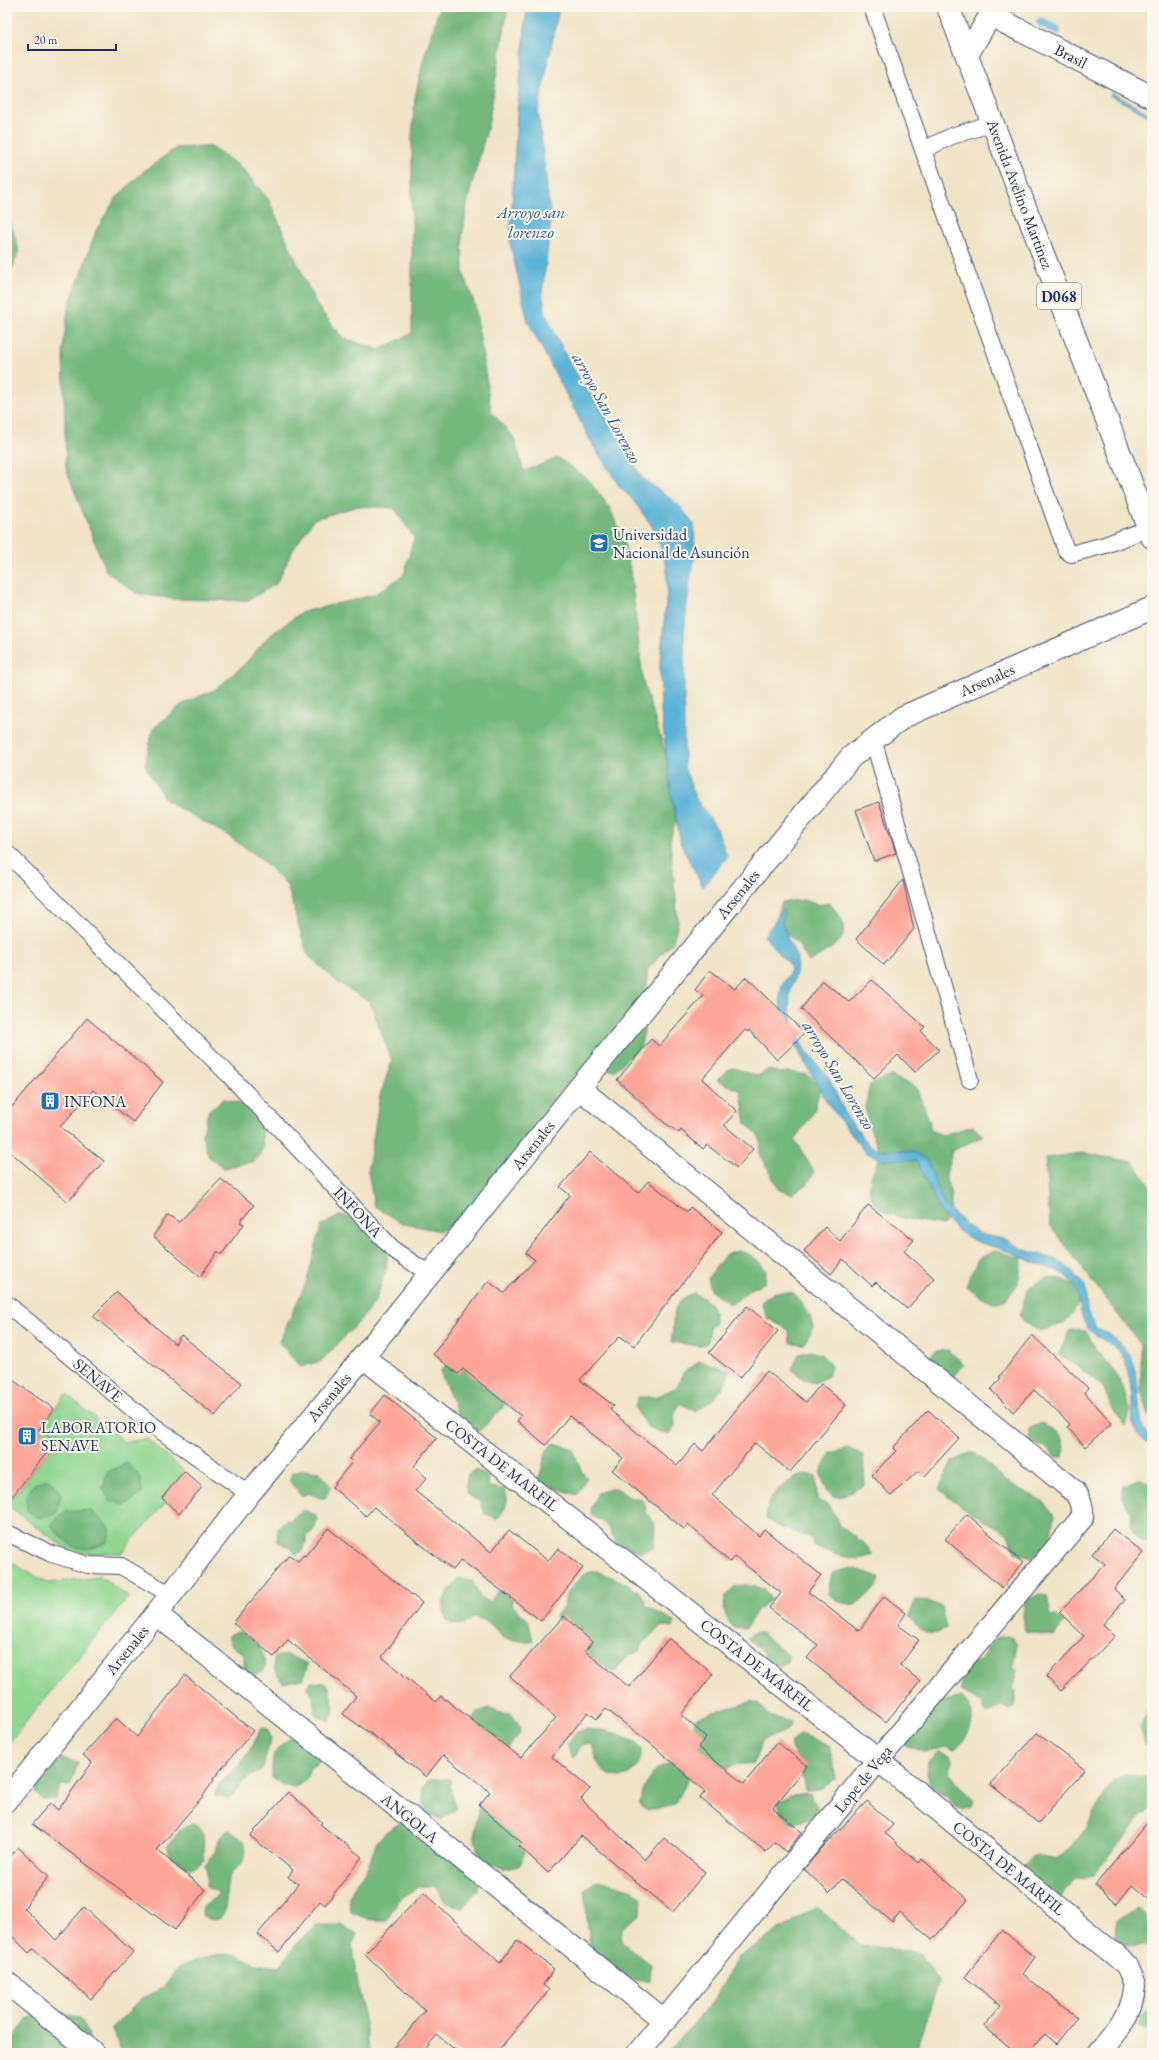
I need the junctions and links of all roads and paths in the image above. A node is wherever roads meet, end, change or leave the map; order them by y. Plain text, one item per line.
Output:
1 (872, 7) edge
2 (948, 7) edge
3 (993, 11) edge
4 (967, 55) junction
5 (1152, 98) edge
6 (993, 123) junction
7 (923, 150) junction
8 (1150, 533) edge
9 (1152, 608) edge
10 (873, 739) junction
11 (7, 853) edge
12 (970, 1080) dead end
13 (579, 1088) junction
14 (428, 1274) junction
15 (7, 1304) edge
16 (363, 1357) junction
17 (249, 1494) junction
18 (7, 1532) edge
19 (171, 1595) junction
20 (156, 1614) junction
21 (878, 1760) junction
22 (7, 1800) edge
23 (7, 1983) edge
24 (665, 2021) junction
25 (94, 2053) edge
26 (638, 2053) edge
27 (1099, 2053) edge

1 - 7 lane
2 - 4 street, Avenida Avelino Martinez / D068
3 - 4 street
3 - 5 street, Brasil
4 - 6 street, Avenida Avelino Martinez / D068
6 - 7 lane
6 - 8 street, Avenida Avelino Martinez / D068
7 - 8 lane
9 - 10 street, Arsenales
10 - 12 lane
10 - 13 street, Arsenales
11 - 14 lane, INFONA
13 - 14 street, Arsenales
13 - 21 street, Lope de Vega
14 - 16 street, Arsenales
15 - 17 lane, SENAVE
16 - 17 street, Arsenales
16 - 21 street, COSTA DE MARFIL
17 - 19 street, Arsenales
18 - 19 lane
19 - 20 street, Arsenales
20 - 22 street, Arsenales
20 - 24 street, ANGOLA
21 - 24 street, Lope de Vega
21 - 27 street, COSTA DE MARFIL
23 - 25 street
24 - 26 street, Lope de Vega

